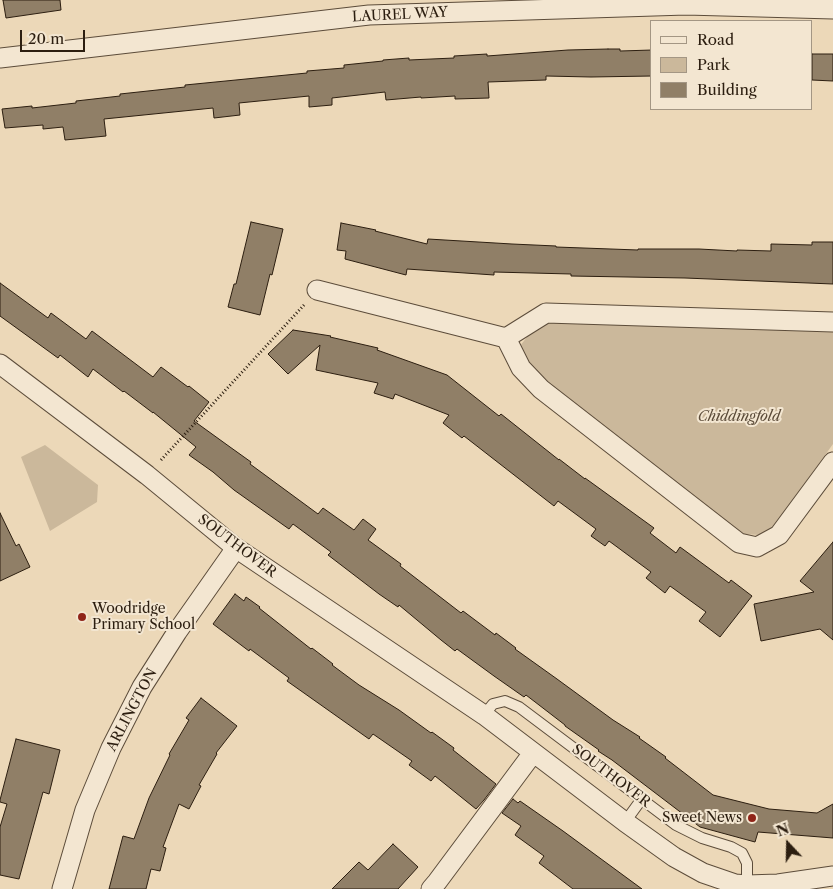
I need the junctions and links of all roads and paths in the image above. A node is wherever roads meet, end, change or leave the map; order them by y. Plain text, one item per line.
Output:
1 (686, 2) edge
2 (833, 9) edge
3 (0, 58) edge
4 (317, 290) joint
5 (833, 322) edge
6 (506, 338) junction
7 (0, 364) edge
8 (833, 462) edge
9 (147, 475) junction
10 (236, 548) junction
11 (484, 715) junction
12 (533, 753) junction
13 (642, 800) junction
14 (625, 822) junction
15 (833, 876) edge
16 (739, 886) edge
17 (62, 889) edge
18 (431, 889) edge

1 - 2 street, LAUREL WAY
1 - 3 street, LAUREL WAY
4 - 6 street
4 - 9 path
5 - 6 street
6 - 8 street
7 - 9 street, SOUTHOVER
9 - 10 street, SOUTHOVER
10 - 11 street, SOUTHOVER
10 - 17 street, ARLINGTON
11 - 12 street, SOUTHOVER
11 - 13 lane, SOUTHOVER
12 - 14 street, SOUTHOVER
12 - 18 street
13 - 14 lane
13 - 16 lane, SOUTHOVER
14 - 16 street, SOUTHOVER
15 - 16 street, SOUTHOVER

